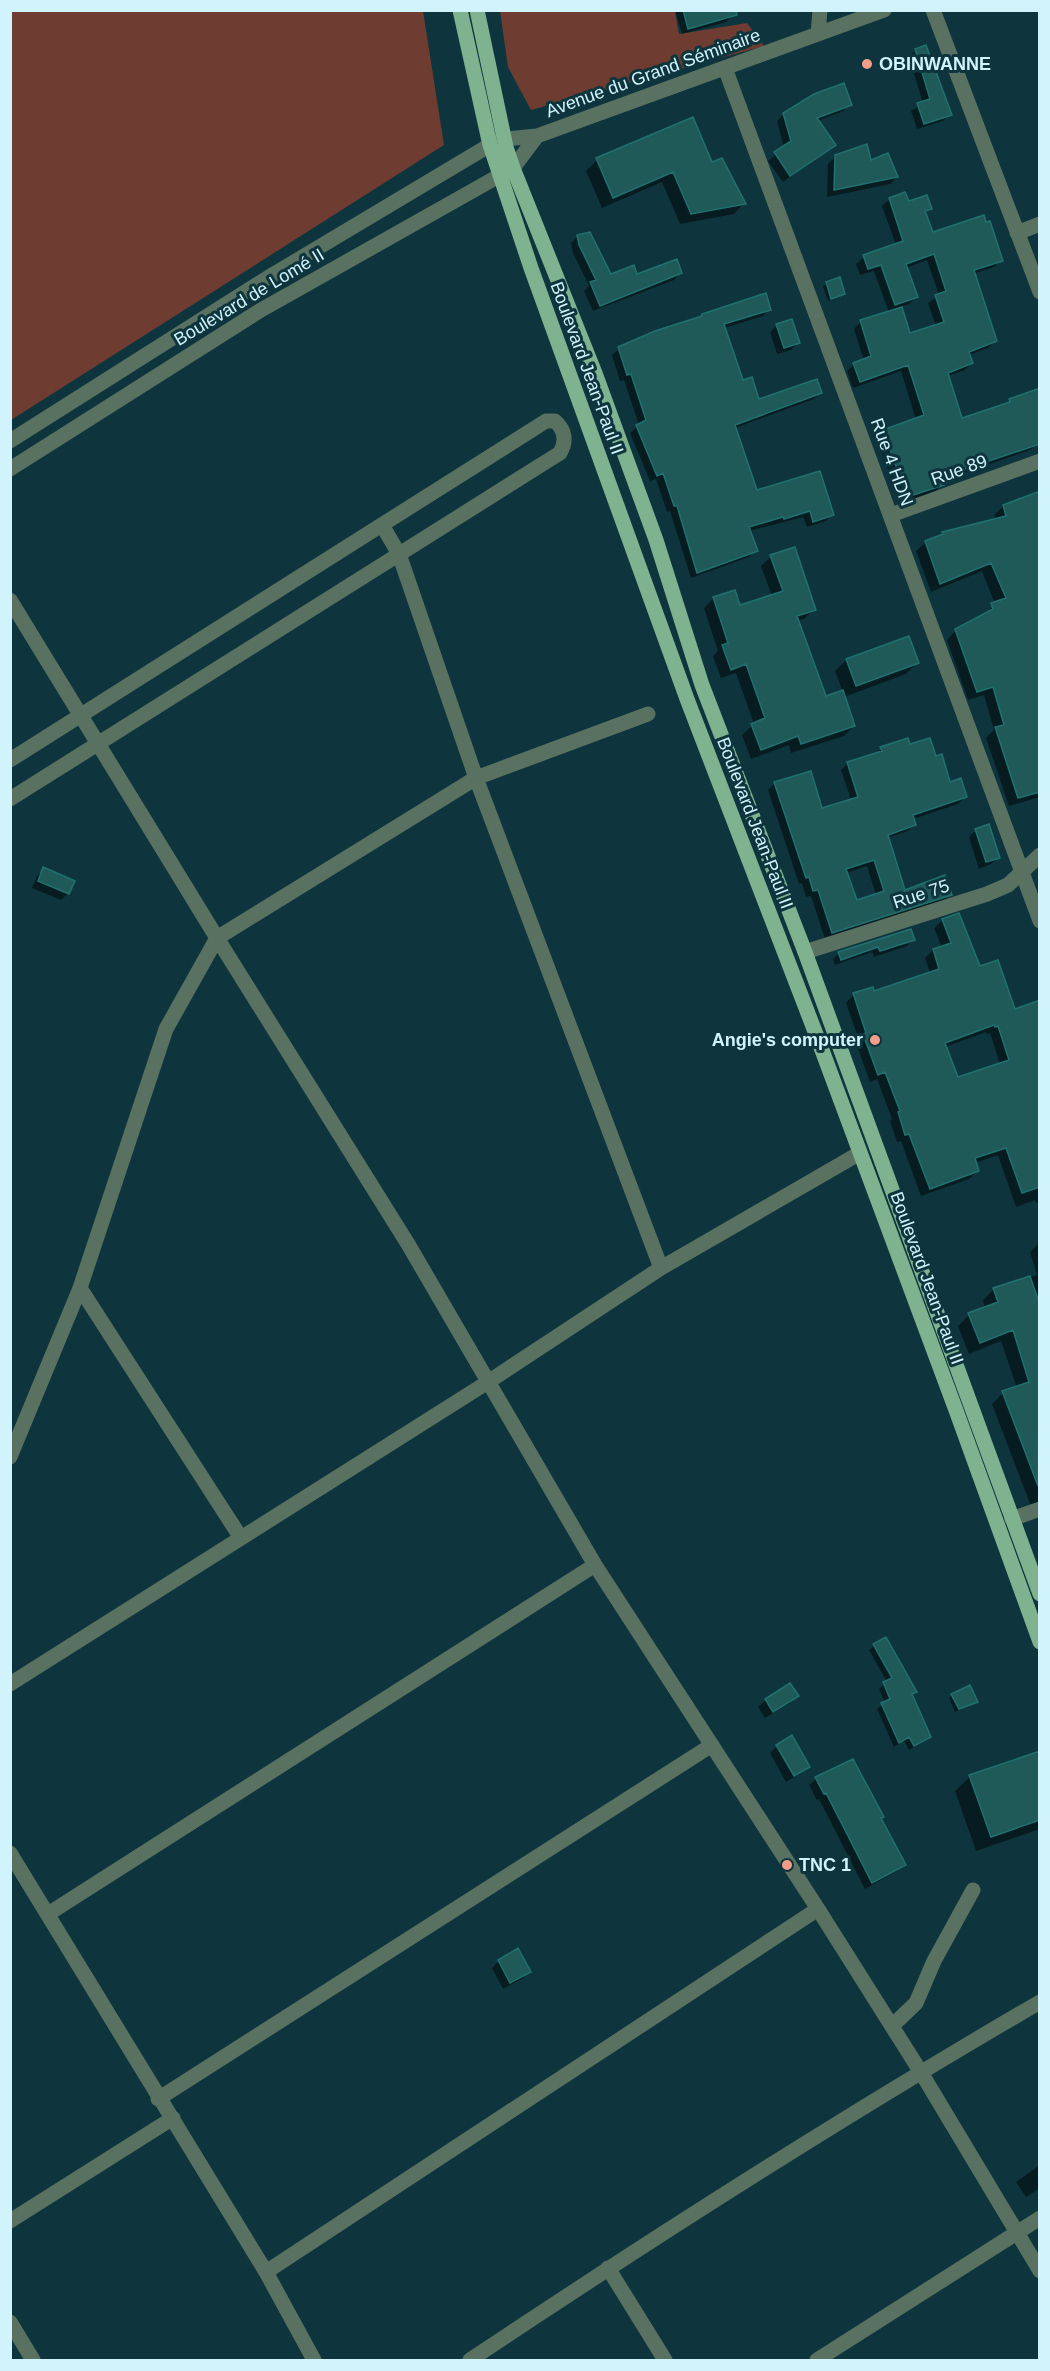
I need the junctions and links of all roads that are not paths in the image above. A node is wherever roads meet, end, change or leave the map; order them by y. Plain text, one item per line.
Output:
1 (460, 10) edge
2 (477, 10) edge
3 (820, 10) edge
4 (884, 10) edge
5 (933, 10) edge
6 (818, 34) junction
7 (725, 68) junction
8 (537, 135) junction
9 (497, 142) junction
10 (506, 172) junction
11 (1040, 224) edge
12 (1017, 232) junction
13 (1040, 292) edge
14 (10, 441) edge
15 (1040, 461) edge
16 (10, 469) edge
17 (891, 515) junction
18 (382, 525) junction
19 (399, 554) junction
20 (10, 600) edge
21 (648, 714) dead end
22 (81, 716) junction
23 (98, 743) junction
24 (10, 760) edge
25 (476, 778) junction
26 (10, 799) edge
27 (1040, 855) edge
28 (1022, 871) junction
29 (1040, 921) edge
30 (217, 938) junction
31 (805, 952) junction
32 (860, 1153) junction
33 (661, 1268) junction
34 (80, 1288) junction
35 (488, 1382) junction
36 (10, 1457) edge
37 (1040, 1509) edge
38 (1012, 1519) junction
39 (242, 1538) junction
40 (595, 1564) junction
41 (1040, 1594) edge
42 (1040, 1642) edge
43 (10, 1684) edge
44 (712, 1745) junction
45 (10, 1853) edge
46 (973, 1890) dead end
47 (818, 1909) junction
48 (48, 1914) junction
49 (1040, 2002) edge
50 (892, 2026) junction
51 (920, 2071) junction
52 (158, 2099) junction
53 (173, 2118) junction
54 (1040, 2218) edge
55 (10, 2221) edge
56 (1016, 2232) junction
57 (608, 2268) junction
58 (1040, 2271) edge
59 (266, 2272) junction
60 (10, 2322) edge
61 (33, 2361) edge
62 (314, 2361) edge
63 (470, 2361) edge
64 (665, 2361) edge
65 (817, 2361) edge

1 - 9 main road, Boulevard Jean-Paul II
2 - 9 main road, Boulevard Jean-Paul II
3 - 6 street
4 - 6 street, Avenue du Grand Séminaire
5 - 12 street
6 - 7 street, Avenue du Grand Séminaire
7 - 8 street, Avenue du Grand Séminaire
7 - 17 street, Rue 4 HDN
8 - 9 street, Avenue du Grand Séminaire
8 - 10 street, Avenue du Grand Séminaire
9 - 10 main road, Boulevard Jean-Paul II
9 - 14 street, Boulevard de Lomé II
10 - 16 street, Boulevard de Lomé II
10 - 31 main road, Boulevard Jean-Paul II
10 - 32 main road, Boulevard Jean-Paul II
11 - 12 street
12 - 13 street
15 - 17 street, Rue 89
17 - 28 street, Rue 4 HDN
18 - 19 street
18 - 19 street
18 - 22 street
19 - 23 street
19 - 25 street
20 - 22 street
21 - 25 street
22 - 23 street
22 - 24 street
23 - 26 street
23 - 30 street
25 - 30 street
25 - 33 street
27 - 28 street, Rue 75
28 - 29 street, Rue 4 HDN
28 - 31 street, Rue 75
30 - 34 street
30 - 35 street
31 - 38 main road, Boulevard Jean-Paul II
32 - 33 street
32 - 42 main road, Boulevard Jean-Paul II
33 - 35 street
34 - 36 street
34 - 39 street
35 - 39 street
35 - 40 street
37 - 38 street
38 - 41 main road, Boulevard Jean-Paul II
39 - 43 street
40 - 44 street
40 - 48 street
44 - 47 street
44 - 52 street
45 - 48 street
46 - 50 street
47 - 50 street
47 - 59 street
48 - 52 street
49 - 51 street
50 - 51 street
51 - 56 street
51 - 57 street
52 - 53 street
53 - 55 street
53 - 59 street
54 - 56 street
56 - 58 street
56 - 65 street
57 - 63 street
57 - 64 street
59 - 62 street
60 - 61 street

